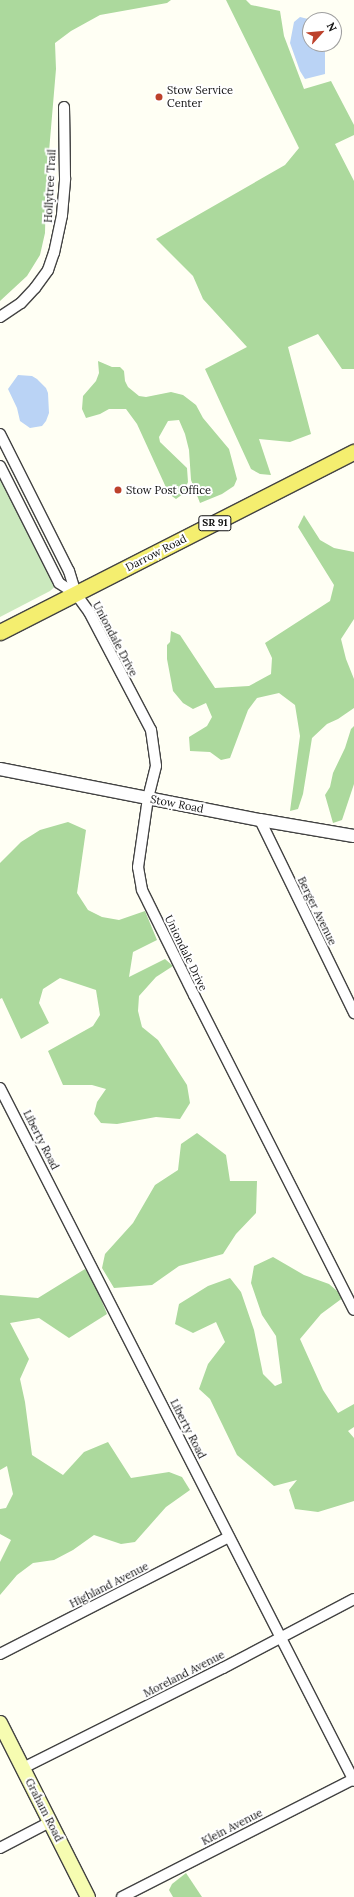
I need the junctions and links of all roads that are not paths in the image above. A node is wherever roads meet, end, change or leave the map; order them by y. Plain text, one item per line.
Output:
1 (64, 107) dead end
2 (0, 316) edge
3 (0, 434) edge
4 (354, 452) edge
5 (0, 466) edge
6 (76, 594) junction
7 (0, 632) edge
8 (0, 769) edge
9 (148, 798) junction
10 (260, 820) junction
11 (354, 836) edge
12 (354, 1013) edge
13 (0, 1088) edge
14 (354, 1310) edge
15 (229, 1537) junction
16 (354, 1599) edge
17 (280, 1637) junction
18 (0, 1654) edge
19 (0, 1723) edge
20 (23, 1768) junction
21 (354, 1780) edge
22 (50, 1822) junction
23 (0, 1848) edge
24 (88, 1897) edge
25 (122, 1897) edge

1 - 2 street, Hollytree Trail
3 - 6 street
4 - 6 main road, Darrow Road / SR 91
5 - 6 street
6 - 7 main road, Darrow Road / SR 91
6 - 9 street, Uniondale Drive
8 - 9 street, Stow Road
9 - 10 street, Stow Road
9 - 14 street, Uniondale Drive
10 - 11 street, Stow Road
10 - 12 street, Berger Avenue
13 - 15 street, Liberty Road
15 - 17 street, Liberty Road
15 - 18 street, Highland Avenue
16 - 17 street, Moreland Avenue
17 - 20 street, Moreland Avenue
17 - 21 street, Liberty Road
19 - 20 main road, Graham Road
20 - 22 main road, Graham Road
21 - 25 street, Klein Avenue
22 - 23 street
22 - 24 main road, Graham Road

